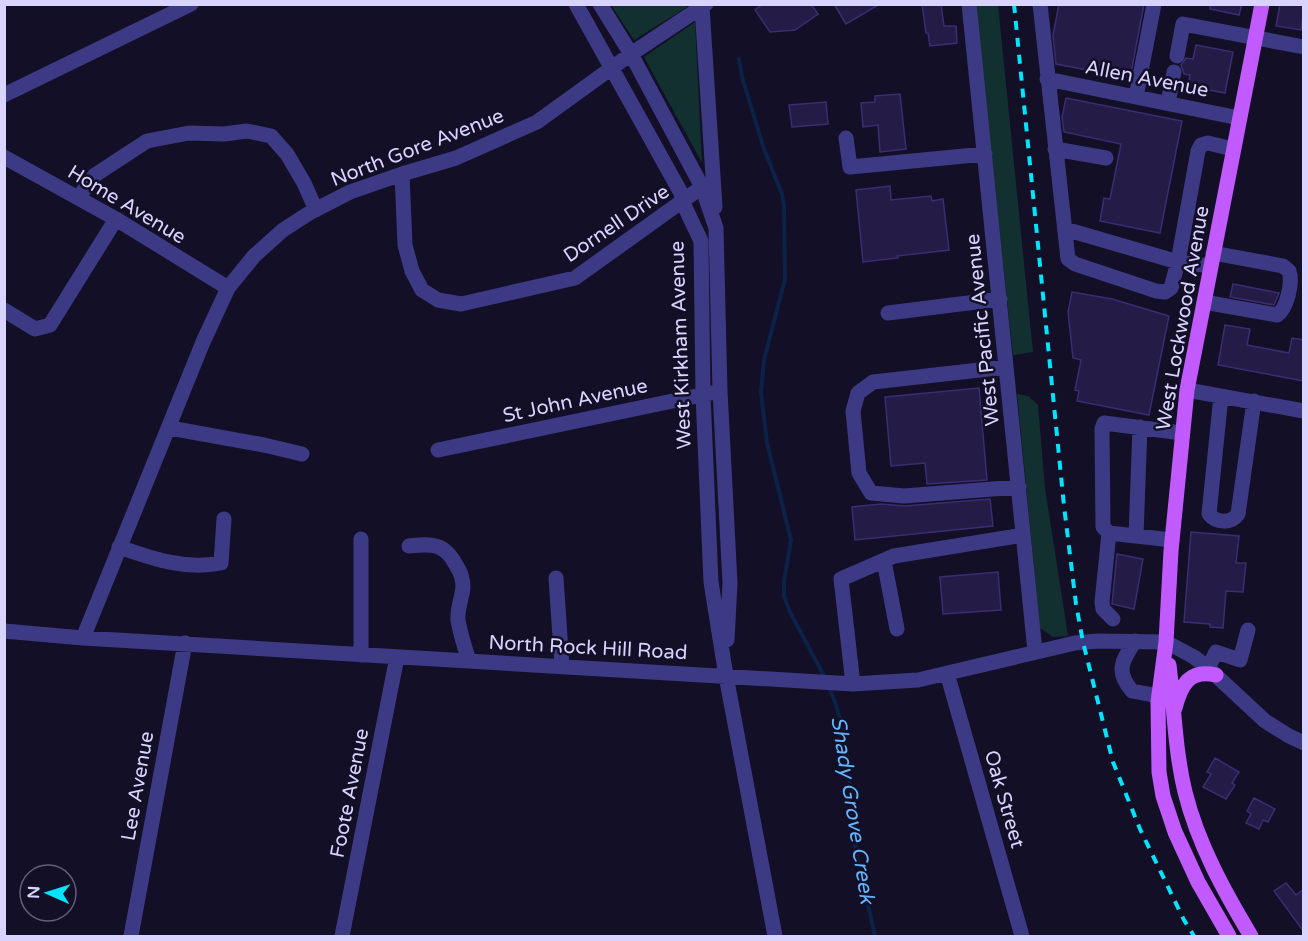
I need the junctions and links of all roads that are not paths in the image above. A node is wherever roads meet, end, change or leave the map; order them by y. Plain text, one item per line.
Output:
1 (191, 4) edge
2 (576, 4) edge
3 (600, 4) edge
4 (969, 4) edge
5 (1040, 4) edge
6 (1154, 4) edge
7 (1262, 4) edge
8 (702, 5) edge
9 (1256, 38) junction
10 (1304, 47) edge
11 (631, 54) junction
12 (1177, 56) dead end
13 (612, 67) junction
14 (1174, 72) dead end
15 (1047, 79) junction
16 (4, 95) edge
17 (1137, 97) junction
18 (1168, 103) junction
19 (1239, 118) junction
20 (846, 138) dead end
21 (1055, 149) junction
22 (1233, 149) junction
23 (985, 154) junction
24 (4, 157) edge
25 (1106, 158) dead end
26 (402, 174) junction
27 (702, 187) junction
28 (78, 198) junction
29 (683, 202) junction
30 (316, 210) junction
31 (116, 219) junction
32 (716, 228) junction
33 (1065, 229) junction
34 (1212, 260) junction
35 (1178, 262) junction
36 (228, 288) junction
37 (1000, 299) junction
38 (1204, 302) junction
39 (4, 310) edge
40 (888, 313) dead end
41 (1006, 367) junction
42 (1187, 390) junction
43 (720, 391) junction
44 (703, 395) junction
45 (1221, 396) junction
46 (1254, 401) junction
47 (1304, 411) edge
48 (1140, 427) junction
49 (170, 428) junction
50 (1182, 433) junction
51 (438, 450) dead end
52 (302, 454) dead end
53 (1019, 487) junction
54 (224, 519) dead end
55 (1109, 533) junction
56 (1023, 535) junction
57 (1136, 536) junction
58 (361, 539) dead end
59 (1172, 540) junction
60 (408, 546) dead end
61 (119, 547) junction
62 (884, 561) junction
63 (556, 578) dead end
64 (1113, 619) dead end
65 (897, 629) dead end
66 (1248, 630) dead end
67 (4, 631) edge
68 (83, 638) junction
69 (1135, 641) junction
70 (1166, 642) junction
71 (185, 643) junction
72 (1035, 651) junction
73 (361, 655) junction
74 (397, 657) junction
75 (469, 661) junction
76 (562, 666) junction
77 (1212, 671) junction
78 (947, 673) junction
79 (726, 676) junction
80 (848, 684) junction
81 (1159, 696) junction
82 (1174, 711) junction
83 (1304, 743) edge
84 (131, 936) edge
85 (342, 936) edge
86 (775, 936) edge
87 (1023, 936) edge
88 (1229, 936) edge
89 (1251, 936) edge

1 - 16 street
2 - 13 street, West Kirkham Avenue
3 - 11 street, West Kirkham Avenue
4 - 23 street, West Pacific Avenue
5 - 15 street
6 - 17 street
7 - 9 main road, West Lockwood Avenue
8 - 11 street, North Gore Avenue
8 - 32 street
9 - 10 street
9 - 12 street
9 - 19 main road, West Lockwood Avenue
11 - 13 street, North Gore Avenue
11 - 27 street, West Kirkham Avenue
13 - 26 street, North Gore Avenue
13 - 29 street, West Kirkham Avenue
14 - 18 street
15 - 17 street, Allen Avenue
15 - 21 street
17 - 18 street, Allen Avenue
18 - 19 street, Allen Avenue
19 - 22 main road, West Lockwood Avenue
20 - 23 street
21 - 25 street
21 - 33 street
22 - 34 main road, West Lockwood Avenue
22 - 35 street
23 - 37 street, West Pacific Avenue
24 - 28 street, Home Avenue
26 - 29 street, Dornell Drive
26 - 30 street, North Gore Avenue
27 - 29 street, Dornell Drive
27 - 32 street, West Kirkham Avenue
28 - 30 street
28 - 31 street, Home Avenue
29 - 44 street, West Kirkham Avenue
30 - 36 street, North Gore Avenue
31 - 36 street, Home Avenue
31 - 39 street
32 - 43 street, West Kirkham Avenue
33 - 35 street
33 - 35 street
34 - 35 street
34 - 38 main road, West Lockwood Avenue
34 - 38 street
36 - 49 street, North Gore Avenue
37 - 40 street
37 - 41 street, West Pacific Avenue
38 - 42 main road, West Lockwood Avenue
41 - 53 street, West Pacific Avenue
41 - 53 street
42 - 45 street
42 - 50 main road, West Lockwood Avenue
43 - 44 street, St John Avenue
43 - 79 street, West Kirkham Avenue
44 - 51 street, St John Avenue
44 - 79 street, West Kirkham Avenue
45 - 46 street
45 - 46 street
46 - 47 street
48 - 50 street
48 - 55 street
48 - 57 street
49 - 52 street
49 - 61 street, North Gore Avenue
50 - 59 main road, West Lockwood Avenue
53 - 56 street, West Pacific Avenue
54 - 61 street
55 - 57 street
55 - 64 street
56 - 62 street
56 - 72 street, West Pacific Avenue
57 - 59 street
58 - 73 street
59 - 70 main road, West Lockwood Avenue
60 - 75 street
61 - 68 street, North Gore Avenue
62 - 65 street
62 - 80 street
63 - 76 street
66 - 77 street
67 - 68 street, North Rock Hill Road
68 - 71 street, North Rock Hill Road
69 - 70 street, North Rock Hill Road
69 - 72 street, North Rock Hill Road
69 - 81 street
70 - 77 street
70 - 81 main road, West Lockwood Avenue
70 - 82 main road, West Lockwood Avenue
71 - 73 street, North Rock Hill Road
71 - 84 street, Lee Avenue
72 - 78 street, North Rock Hill Road
73 - 74 street, North Rock Hill Road
74 - 75 street, North Rock Hill Road
74 - 85 street, Foote Avenue
75 - 76 street, North Rock Hill Road
76 - 79 street, North Rock Hill Road
77 - 82 main road
77 - 83 street
78 - 80 street, North Rock Hill Road
78 - 87 street, Oak Street
79 - 80 street, North Rock Hill Road
79 - 86 street, West Kirkham Avenue
81 - 88 main road, West Lockwood Avenue
82 - 89 main road, West Lockwood Avenue

